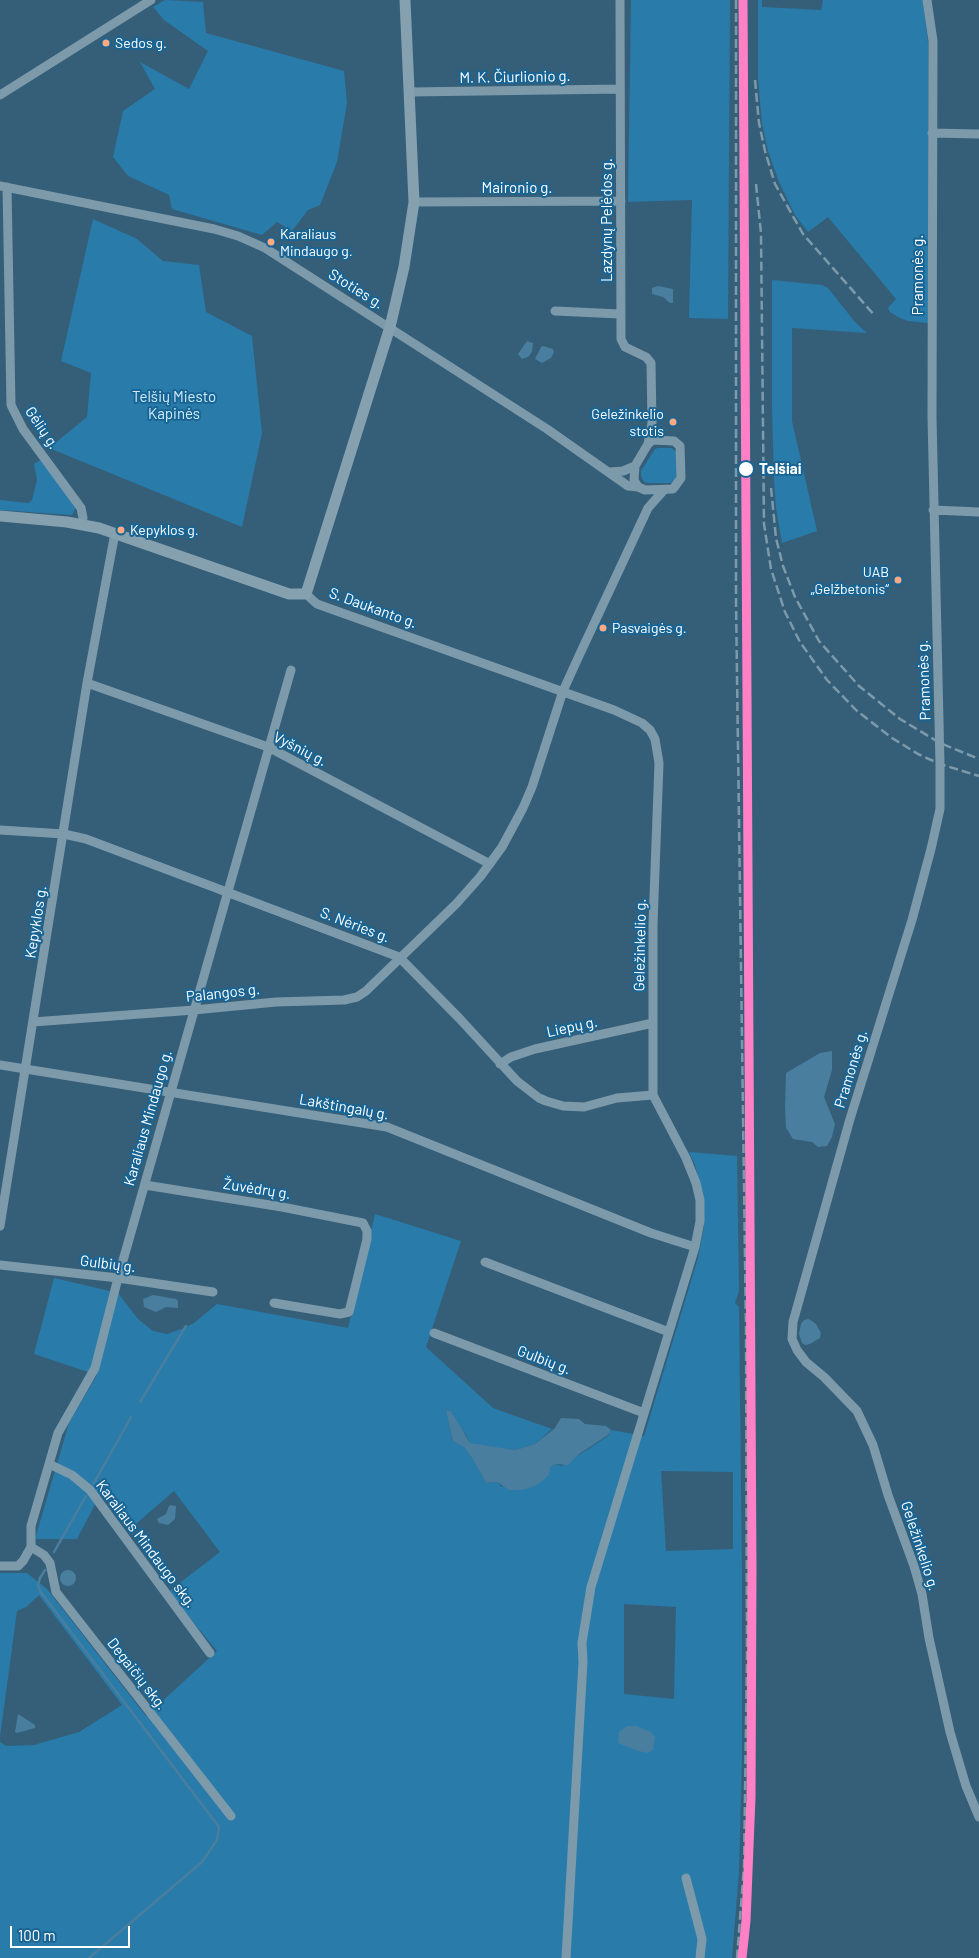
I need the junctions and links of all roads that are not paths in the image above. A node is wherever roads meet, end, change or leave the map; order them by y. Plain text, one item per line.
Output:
1 (151, 0) edge
2 (405, 0) edge
3 (620, 0) edge
4 (927, 0) edge
5 (620, 89) junction
6 (410, 92) junction
7 (0, 94) edge
8 (932, 133) junction
9 (979, 134) edge
10 (4, 186) edge
11 (621, 201) junction
12 (414, 202) junction
13 (555, 310) dead end
14 (620, 314) junction
15 (390, 327) junction
16 (652, 423) junction
17 (668, 440) junction
18 (648, 444) junction
19 (635, 466) junction
20 (610, 472) junction
21 (639, 488) junction
22 (664, 490) junction
23 (648, 508) junction
24 (934, 510) junction
25 (979, 512) edge
26 (0, 516) edge
27 (82, 524) junction
28 (115, 533) junction
29 (306, 594) junction
30 (291, 670) dead end
31 (87, 683) junction
32 (563, 691) junction
33 (268, 747) junction
34 (0, 830) edge
35 (64, 834) junction
36 (490, 864) junction
37 (227, 892) junction
38 (399, 958) junction
39 (194, 1010) junction
40 (34, 1022) junction
41 (653, 1023) junction
42 (500, 1064) junction
43 (0, 1065) edge
44 (26, 1070) junction
45 (171, 1092) junction
46 (653, 1096) junction
47 (145, 1185) junction
48 (1, 1220) edge
49 (695, 1247) junction
50 (485, 1262) dead end
51 (0, 1265) edge
52 (118, 1278) junction
53 (213, 1292) dead end
54 (274, 1303) dead end
55 (669, 1332) junction
56 (434, 1333) dead end
57 (792, 1338) joint
58 (644, 1413) junction
59 (49, 1464) junction
60 (31, 1547) junction
61 (0, 1566) edge
62 (210, 1653) dead end
63 (231, 1816) dead end
64 (979, 1817) edge
65 (686, 1878) dead end
66 (566, 1958) edge
67 (700, 1958) edge

1 - 7 street
2 - 6 main road
3 - 5 street, Lazdynų Pelėdos g.
4 - 8 street, Pramonės g.
5 - 6 street, M. K. Čiurlionio g.
5 - 11 street, Lazdynų Pelėdos g.
6 - 12 main road
8 - 9 street
8 - 24 street, Pramonės g.
10 - 15 street, Stoties g.
10 - 27 street, Gėlių g.
11 - 12 street, Maironio g.
11 - 14 street, Lazdynų Pelėdos g.
12 - 15 main road
13 - 14 street
14 - 16 street, Lazdynų Pelėdos g.
15 - 20 street, Stoties g.
15 - 29 main road
16 - 17 street
16 - 18 street, Lazdynų Pelėdos g.
17 - 18 street
17 - 22 street
18 - 19 street
19 - 20 street
19 - 21 street
20 - 21 street, Stoties g.
21 - 22 street
21 - 23 street
22 - 23 street
23 - 32 street
24 - 25 street
24 - 57 street, Pramonės g.
26 - 27 main road, S. Daukanto g.
27 - 28 main road, S. Daukanto g.
28 - 29 main road, S. Daukanto g.
28 - 31 street, Kepyklos g.
29 - 32 street, S. Daukanto g.
30 - 33 street, Karaliaus Mindaugo g.
31 - 33 street, Vyšnių g.
31 - 35 street, Kepyklos g.
32 - 36 street
32 - 41 street, Geležinkelio g.
33 - 36 street, Vyšnių g.
33 - 37 street, Karaliaus Mindaugo g.
34 - 35 street, S. Nėries g.
35 - 37 street, S. Nėries g.
35 - 40 street, Kepyklos g.
36 - 38 street
37 - 38 street, S. Nėries g.
37 - 39 street, Karaliaus Mindaugo g.
38 - 39 street, Palangos g.
38 - 42 street, S. Nėries g.
39 - 40 street, Palangos g.
39 - 45 street, Karaliaus Mindaugo g.
40 - 44 street, Kepyklos g.
41 - 42 street, Liepų g.
41 - 46 street, Geležinkelio g.
42 - 46 street, S. Nėries g.
43 - 44 street, Lakštingalų g.
44 - 45 street, Lakštingalų g.
44 - 48 street, Kepyklos g.
45 - 47 street, Karaliaus Mindaugo g.
45 - 49 street, Lakštingalų g.
46 - 49 street, Geležinkelio g.
47 - 52 street, Karaliaus Mindaugo g.
47 - 54 street, Žuvėdrų g.
49 - 55 street, Geležinkelio g.
50 - 55 street
51 - 52 street, Gulbių g.
52 - 53 street, Gulbių g.
52 - 59 street, Karaliaus Mindaugo g.
55 - 58 street, Geležinkelio g.
56 - 58 street, Gulbių g.
57 - 64 street, Geležinkelio g.
58 - 66 street, Geležinkelio g.
59 - 60 street, Karaliaus Mindaugo g.
59 - 62 street, Karaliaus Mindaugo skg.
60 - 61 street
60 - 63 street, Degaičių skg.
65 - 67 street

